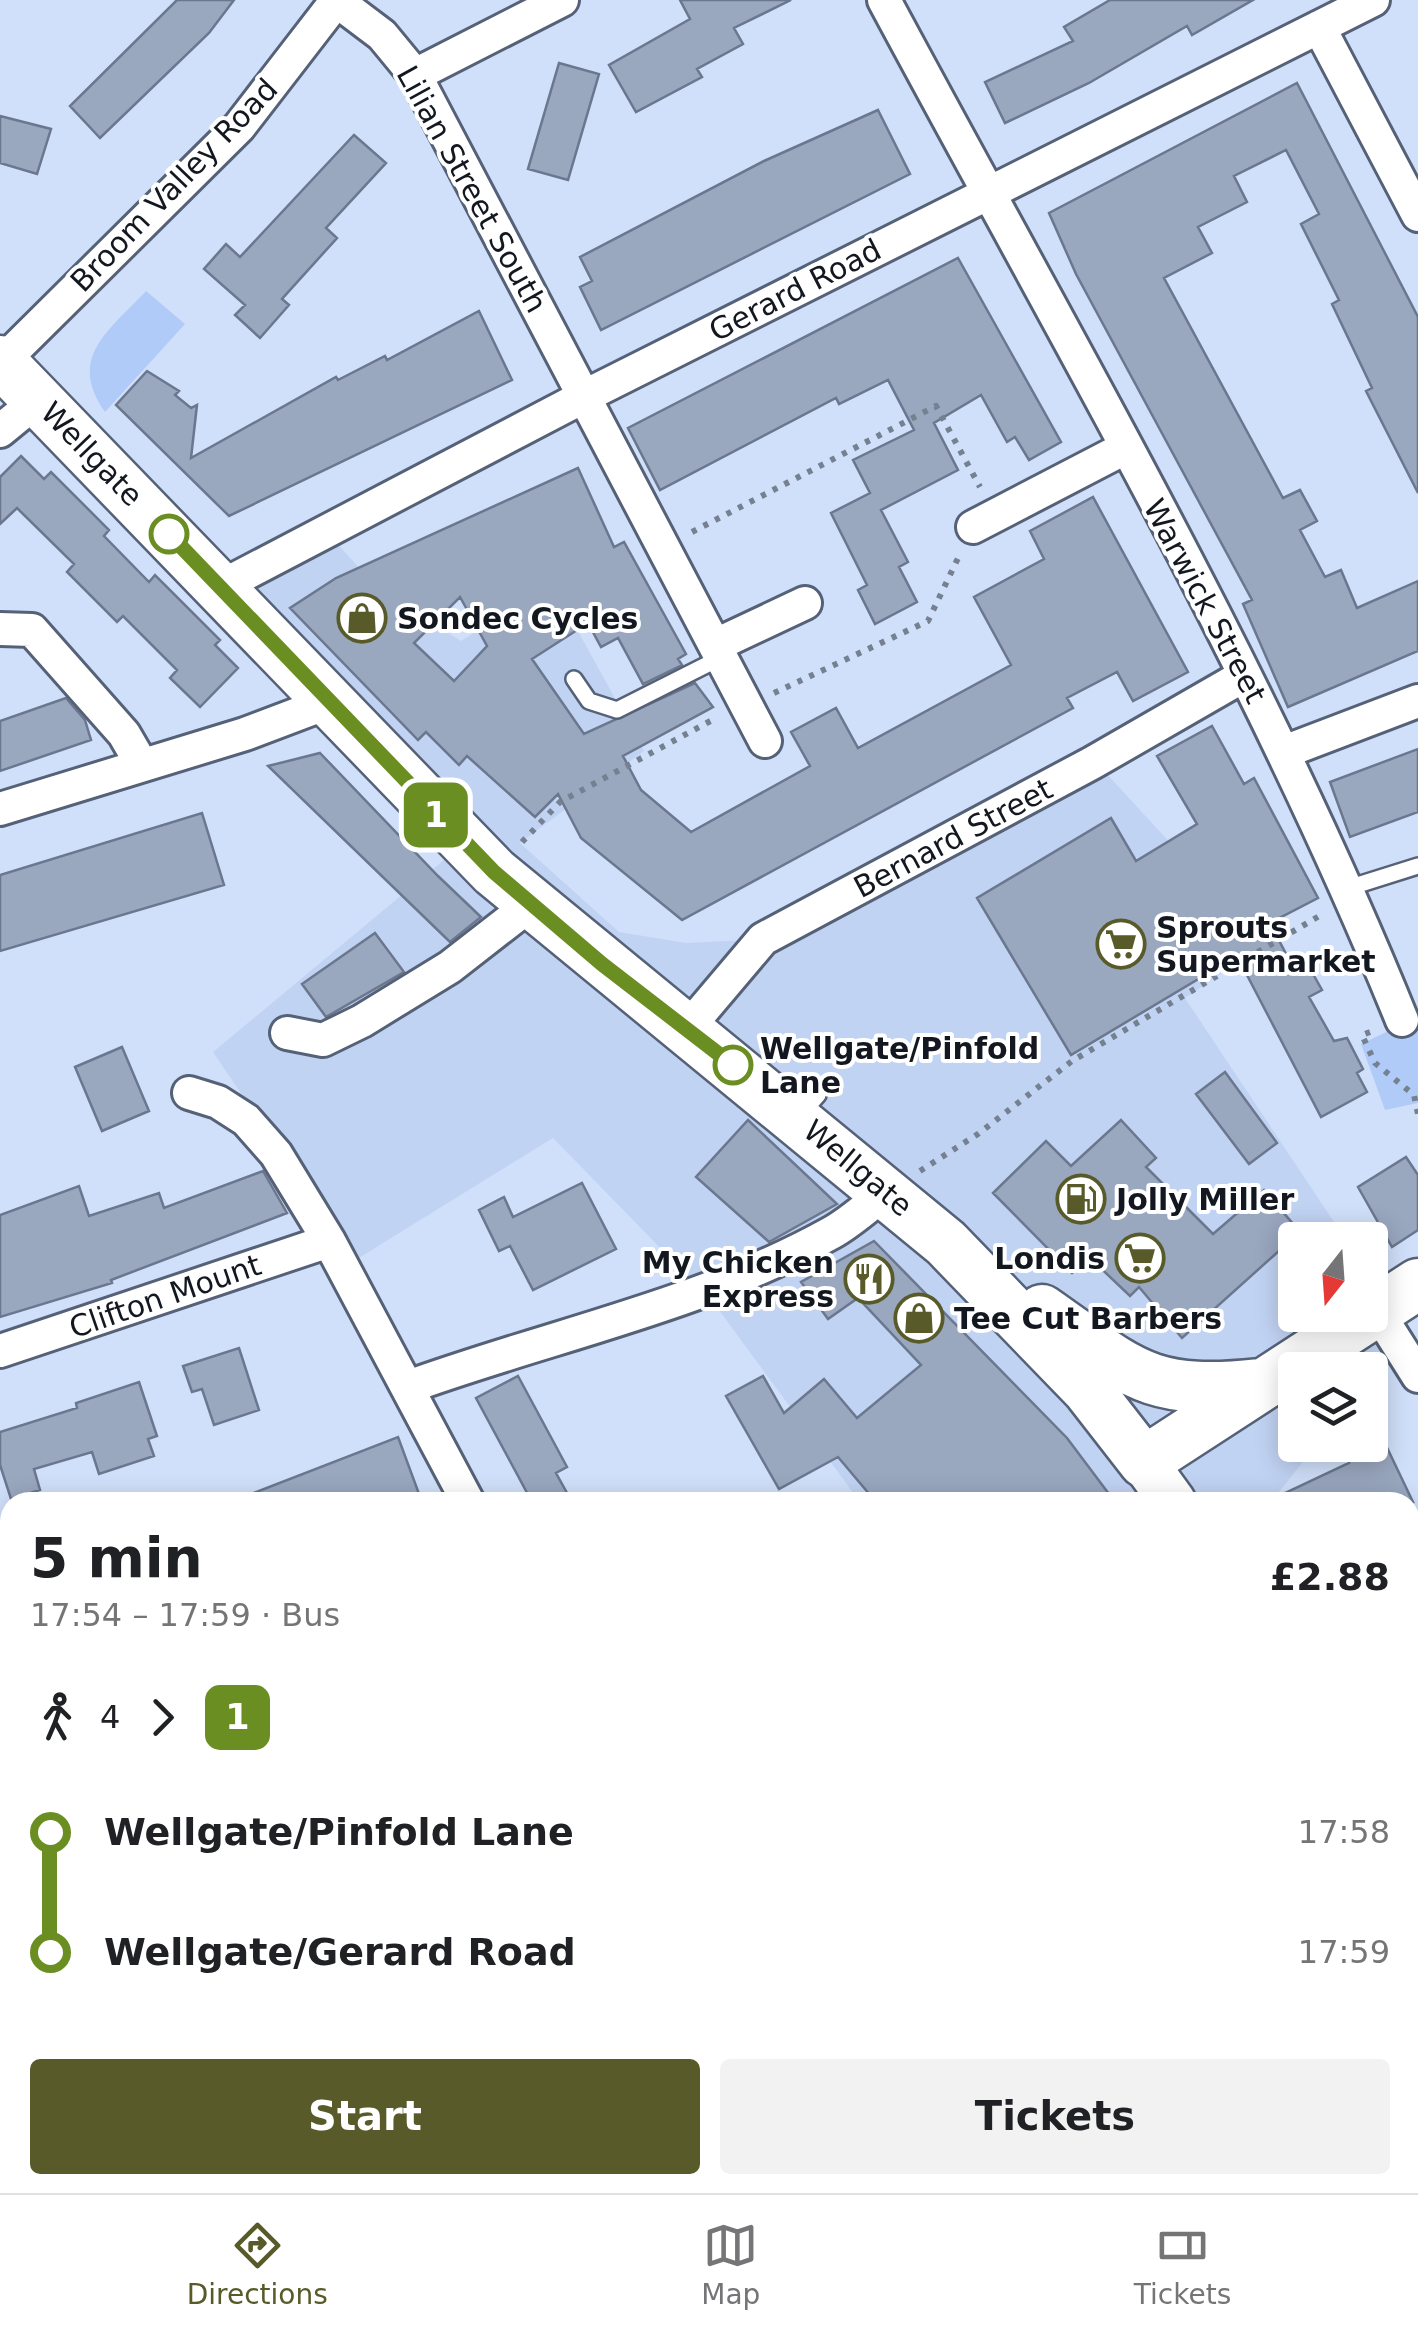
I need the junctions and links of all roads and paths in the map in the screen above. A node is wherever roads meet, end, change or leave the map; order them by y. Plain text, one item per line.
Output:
1 (337, 0) edge
2 (562, 0) edge
3 (884, 0) edge
4 (1373, 0) edge
5 (1320, 27) junction
6 (416, 75) junction
7 (987, 192) junction
8 (1418, 215) edge
9 (1, 362) edge
10 (583, 397) junction
11 (40, 399) junction
12 (0, 431) edge
13 (1125, 448) junction
14 (984, 520) joint
15 (664, 546) junction
16 (220, 587) junction
17 (805, 603) dead end
18 (0, 630) edge
19 (721, 650) junction
20 (1245, 675) junction
21 (574, 679) dead end
22 (1418, 701) edge
23 (327, 703) junction
24 (765, 741) dead end
25 (1284, 752) junction
26 (142, 765) junction
27 (0, 810) edge
28 (1418, 866) edge
29 (1350, 892) junction
30 (531, 904) junction
31 (1402, 1020) joint
32 (686, 1030) junction
33 (286, 1033) dead end
34 (189, 1093) dead end
35 (1418, 1114) edge
36 (886, 1192) junction
37 (329, 1241) junction
38 (946, 1244) junction
39 (1418, 1284) edge
40 (1388, 1304) edge
41 (1388, 1329) edge
42 (1347, 1332) edge
43 (0, 1351) edge
44 (1418, 1376) edge
45 (1269, 1384) junction
46 (408, 1387) junction
47 (1144, 1462) junction
48 (463, 1492) edge
49 (1165, 1492) edge

1 - 6 street, Lilian Street South
1 - 9 street, Broom Valley Road
2 - 6 street
3 - 7 street, Warwick Street
4 - 5 street, Gerard Road
5 - 7 street, Gerard Road
5 - 8 street
6 - 10 street, Lilian Street South
7 - 10 street, Gerard Road
7 - 13 street, Warwick Street
9 - 11 main road, Wellgate
10 - 15 street, Lilian Street South
10 - 16 street, Gerard Road
11 - 12 street
11 - 16 main road, Wellgate
13 - 14 street
13 - 20 street, Warwick Street
14 - 15 path
15 - 19 street, Lilian Street South
16 - 23 main road, Wellgate
17 - 19 street
18 - 26 street
19 - 21 lane
19 - 24 street, Lilian Street South
20 - 25 street, Warwick Street
20 - 32 street, Bernard Street
22 - 25 street
23 - 26 street
23 - 30 main road, Wellgate
25 - 29 street, Warwick Street
26 - 27 street
28 - 29 lane
29 - 31 street, Warwick Street
29 - 36 path
30 - 32 main road, Wellgate
30 - 33 street
31 - 35 path
32 - 36 main road, Wellgate
34 - 37 street
36 - 38 main road, Wellgate
36 - 46 street
37 - 43 street, Clifton Mount
37 - 46 street
38 - 45 main road
38 - 47 main road, Wellgate
39 - 40 main road
41 - 44 street
42 - 45 main road
45 - 47 main road
46 - 48 street
47 - 49 street, Wellgate

